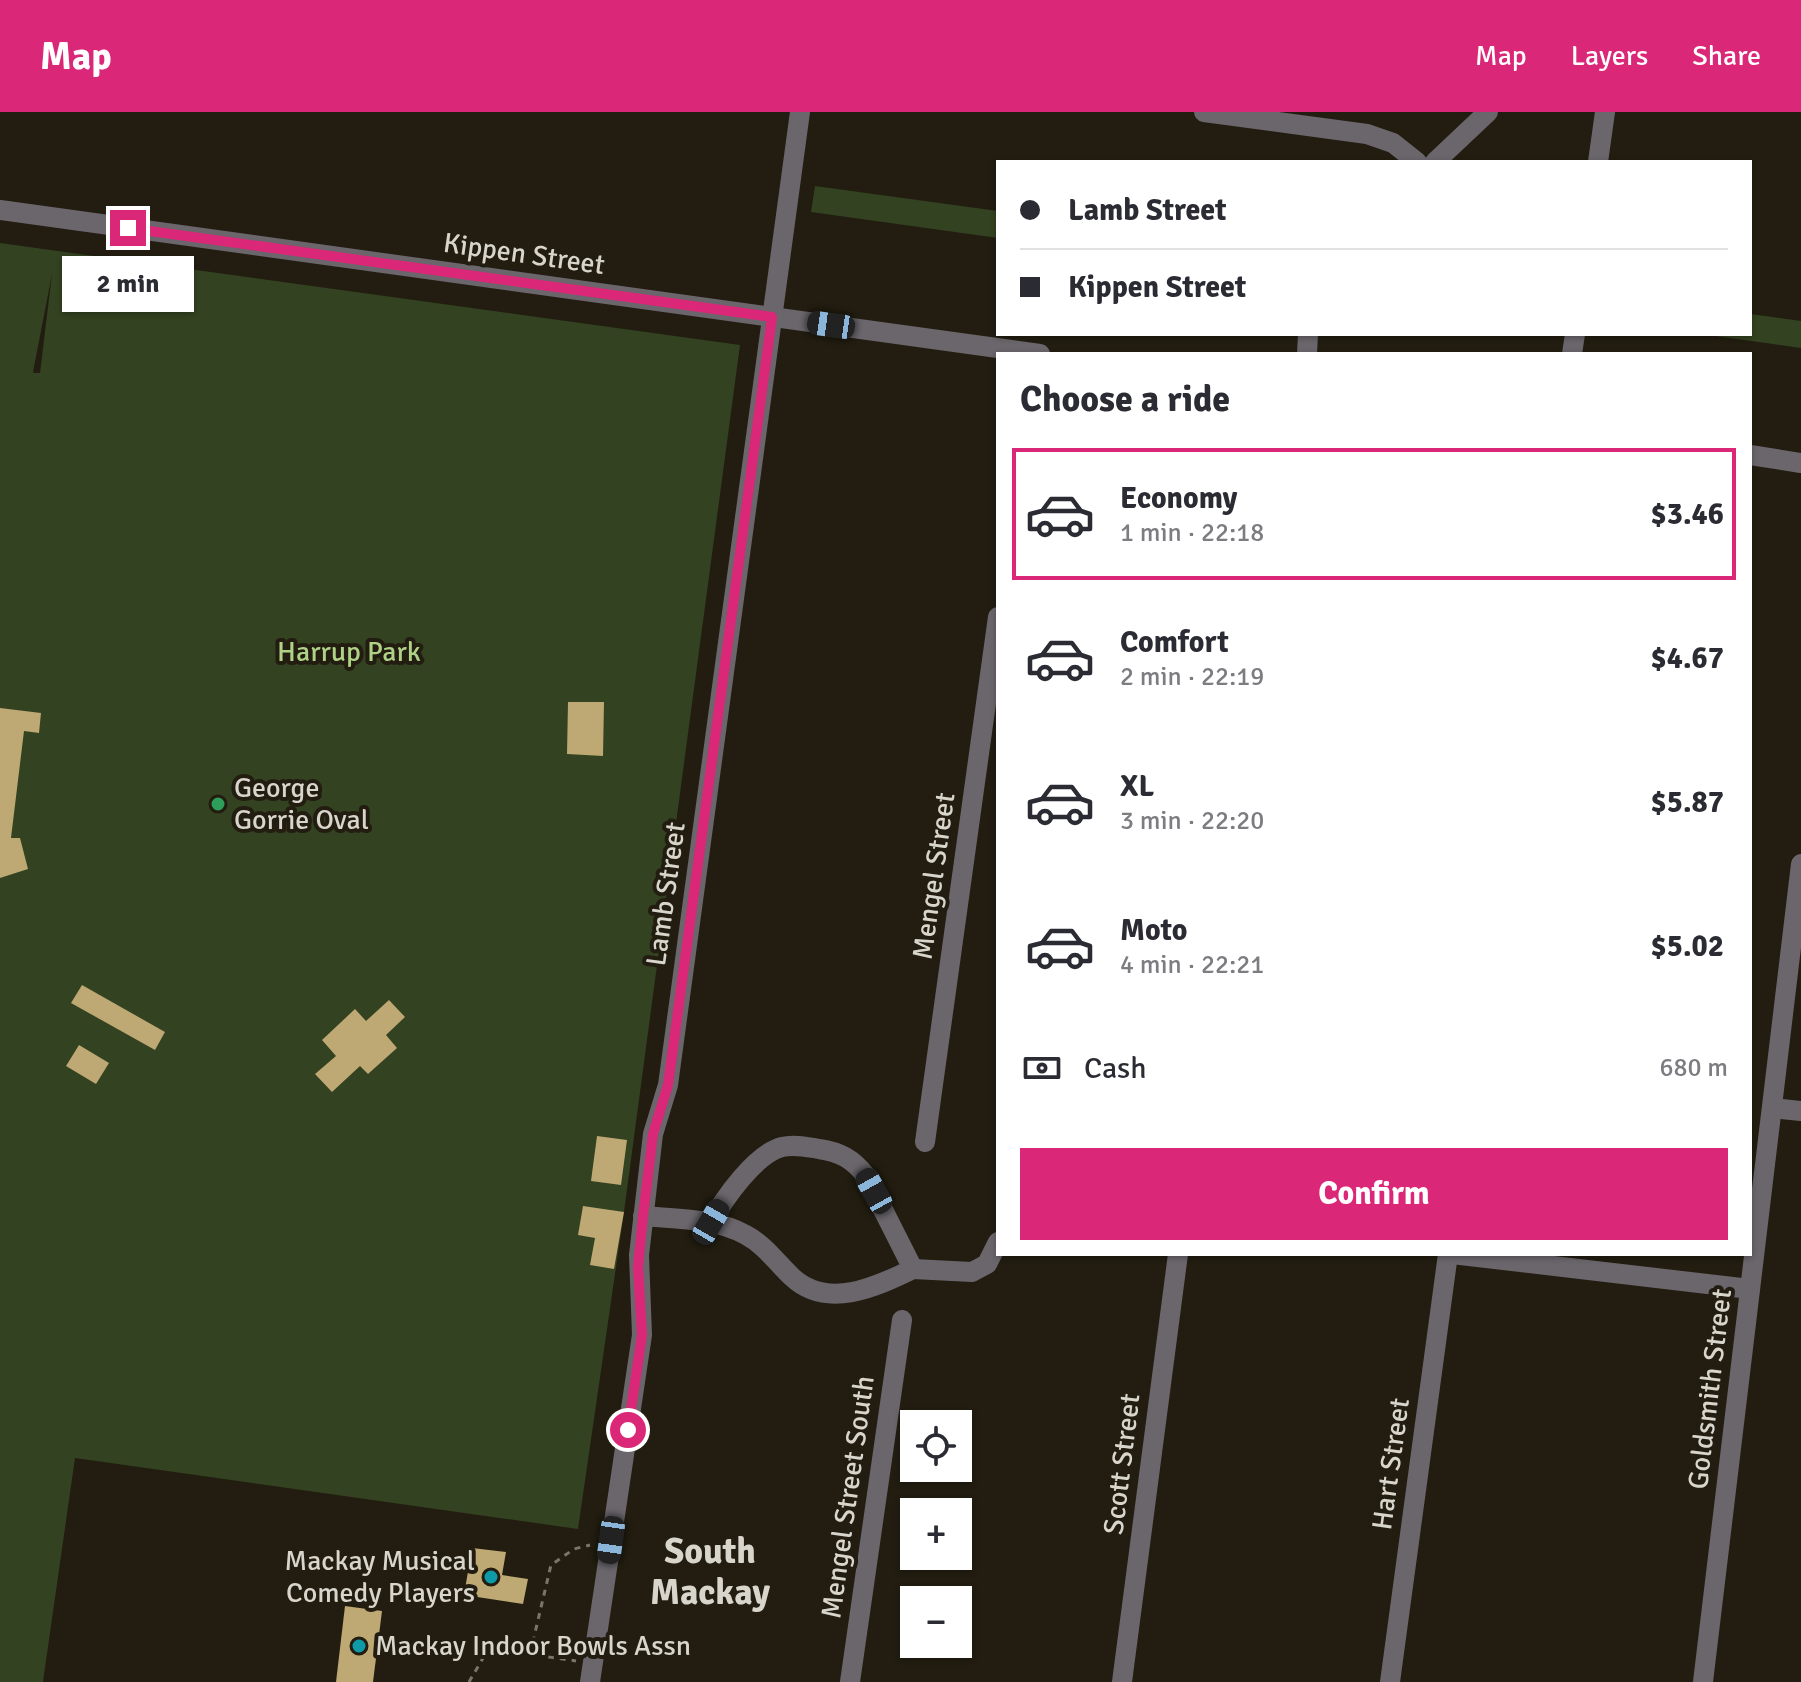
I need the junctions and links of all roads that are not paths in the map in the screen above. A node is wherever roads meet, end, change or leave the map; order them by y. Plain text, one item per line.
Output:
1 (800, 112) edge
2 (1204, 112) edge
3 (1488, 112) edge
4 (1605, 112) edge
5 (1414, 160) edge
6 (1437, 160) edge
7 (1598, 160) edge
8 (0, 210) edge
9 (772, 317) junction
10 (1022, 352) edge
11 (1752, 455) edge
12 (1801, 463) edge
13 (996, 631) edge
14 (1801, 864) edge
15 (1772, 1108) junction
16 (1801, 1111) edge
17 (925, 1142) dead end
18 (643, 1216) junction
19 (711, 1222) junction
20 (996, 1246) edge
21 (1178, 1256) edge
22 (1450, 1256) edge
23 (1467, 1256) edge
24 (913, 1269) junction
25 (1750, 1289) junction
26 (902, 1320) dead end
27 (592, 1673) edge
28 (850, 1682) edge
29 (1122, 1682) edge
30 (1390, 1682) edge
31 (1703, 1682) edge

1 - 9 street, Lamb Street
2 - 5 street
3 - 6 street
4 - 7 street
8 - 9 street, Kippen Street
9 - 10 street, Kippen Street
9 - 18 street, Lamb Street
11 - 12 street
13 - 17 street, Mengel Street
14 - 15 street, Goldsmith Street
15 - 16 street
15 - 25 street, Goldsmith Street
18 - 19 street
18 - 27 street, Lamb Street
19 - 24 street
19 - 24 street
20 - 24 street
21 - 29 street, Scott Street
22 - 30 street, Hart Street
23 - 25 street
25 - 31 street, Goldsmith Street
26 - 28 street, Mengel Street South

